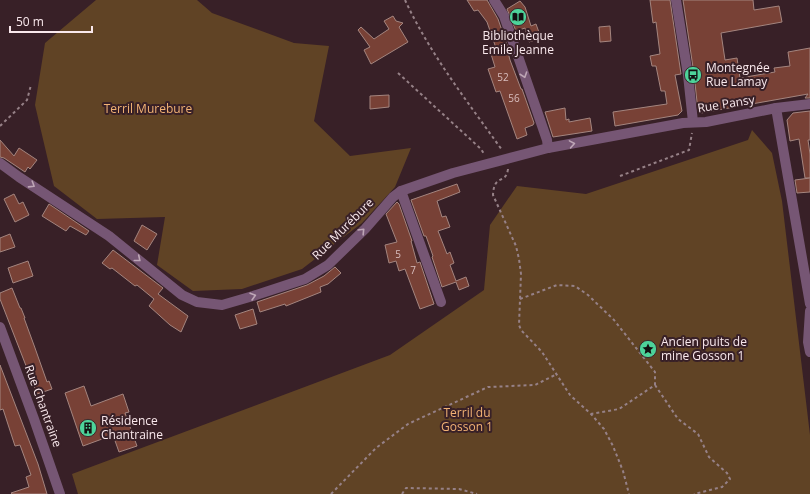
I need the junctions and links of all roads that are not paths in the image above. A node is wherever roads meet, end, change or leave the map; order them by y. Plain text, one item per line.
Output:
1 (494, 0) edge
2 (676, 0) edge
3 (810, 104) edge
4 (776, 108) junction
5 (693, 127) junction
6 (548, 148) junction
7 (0, 162) edge
8 (401, 191) junction
9 (441, 302) dead end
10 (810, 304) edge
11 (810, 311) edge
12 (0, 328) edge
13 (810, 352) edge
14 (60, 494) edge

1 -> 6 street
2 - 5 street
3 - 4 street, Rue Pansy
4 - 5 street, Rue Pansy
4 - 10 street
6 -> 5 street, Rue Murébure
6 - 8 street, Rue Murébure
7 -> 8 street, Rue Murébure
8 - 9 street
11 - 13 street
12 - 14 street, Rue Chantraine

